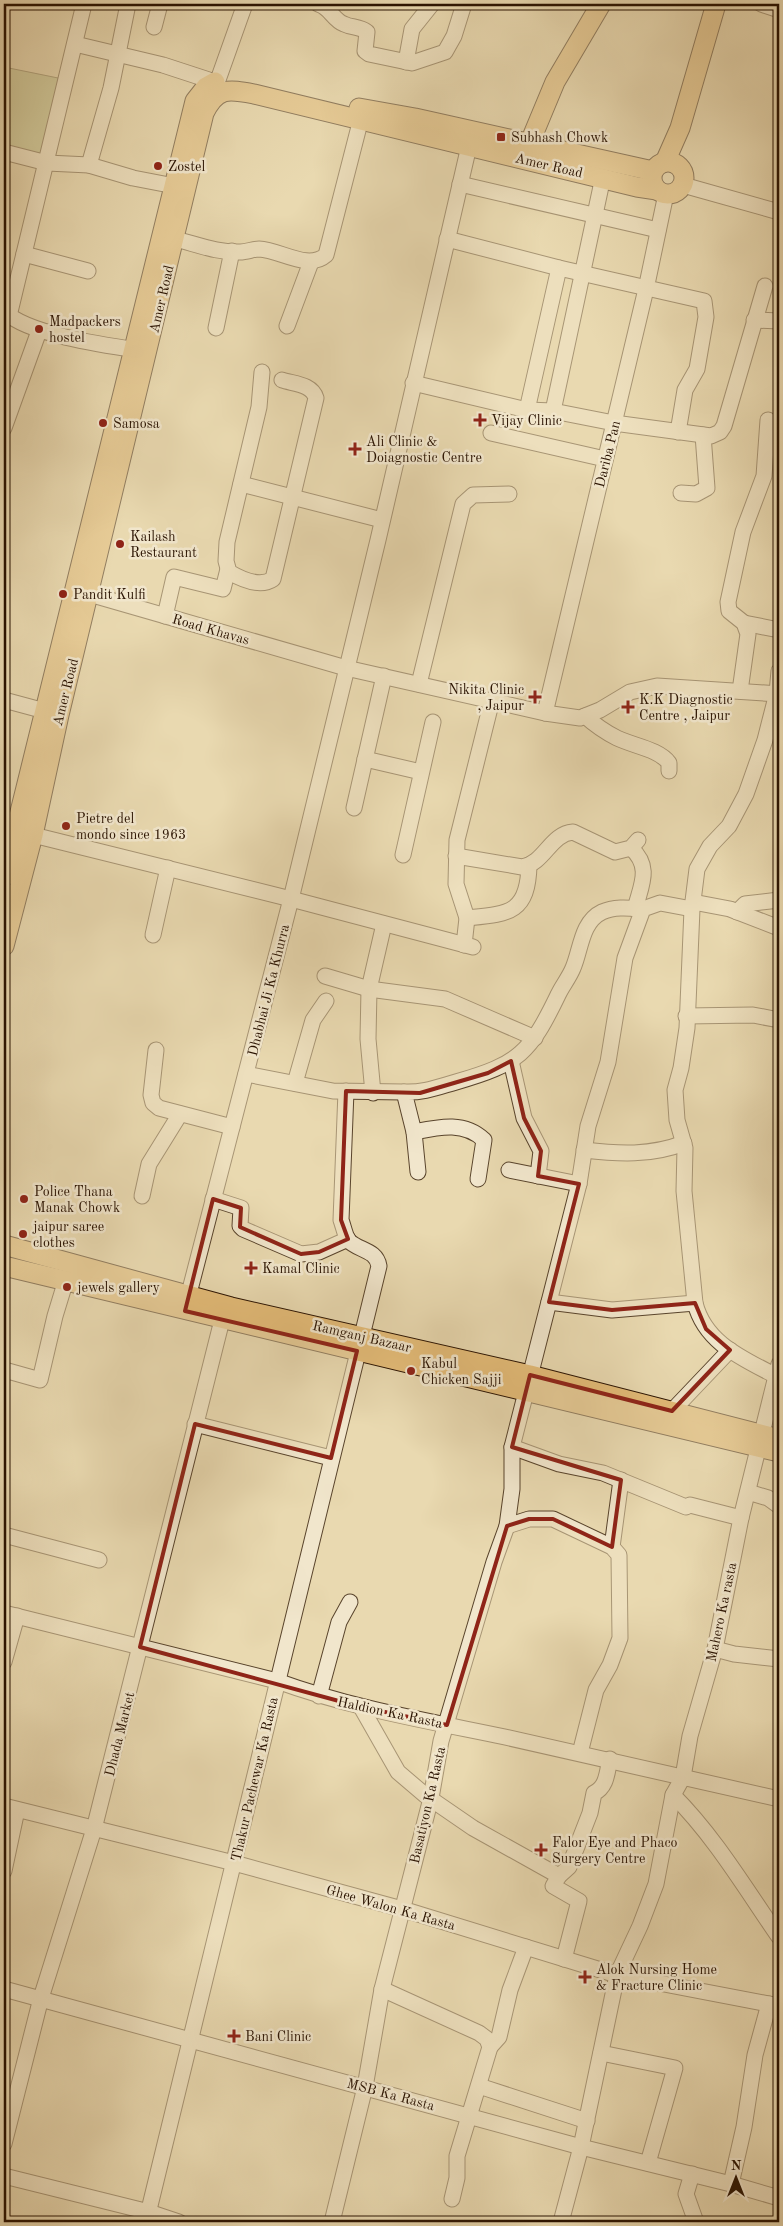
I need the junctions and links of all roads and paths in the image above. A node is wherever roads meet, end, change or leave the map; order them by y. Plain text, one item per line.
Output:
1 (84, 4) edge
2 (128, 4) edge
3 (160, 4) edge
4 (245, 4) edge
5 (322, 4) edge
6 (432, 4) edge
7 (464, 4) edge
8 (601, 4) edge
9 (716, 4) edge
10 (761, 4) edge
11 (779, 10) edge
12 (154, 27) dead end
13 (76, 44) junction
14 (117, 55) junction
15 (406, 62) junction
16 (216, 81) junction
17 (361, 115) junction
18 (469, 146) junction
19 (526, 151) junction
20 (4, 152) edge
21 (47, 163) junction
22 (90, 165) junction
23 (666, 166) junction
24 (603, 177) junction
25 (460, 184) junction
26 (683, 185) junction
27 (180, 187) junction
28 (662, 192) junction
29 (779, 212) edge
30 (595, 214) junction
31 (658, 230) junction
32 (175, 239) junction
33 (447, 239) junction
34 (232, 251) junction
35 (24, 254) junction
36 (311, 262) junction
37 (559, 268) junction
38 (88, 271) dead end
39 (582, 273) junction
40 (764, 286) dead end
41 (646, 289) junction
42 (6, 314) edge
43 (754, 320) junction
44 (779, 321) edge
45 (287, 326) dead end
46 (216, 328) dead end
47 (39, 331) junction
48 (141, 351) junction
49 (262, 372) dead end
50 (282, 380) dead end
51 (413, 383) junction
52 (528, 410) junction
53 (553, 411) junction
54 (768, 420) dead end
55 (614, 424) junction
56 (4, 428) edge
57 (678, 432) junction
58 (492, 433) dead end
59 (703, 435) junction
60 (605, 459) junction
61 (241, 484) junction
62 (681, 493) dead end
63 (509, 494) dead end
64 (293, 498) junction
65 (382, 520) junction
66 (228, 569) junction
67 (82, 592) junction
68 (164, 616) junction
69 (744, 623) junction
70 (779, 630) edge
71 (346, 668) junction
72 (779, 671) edge
73 (384, 676) junction
74 (419, 684) junction
75 (740, 691) junction
76 (778, 694) edge
77 (4, 700) edge
78 (492, 700) junction
79 (52, 712) junction
80 (544, 713) junction
81 (585, 716) junction
82 (433, 722) dead end
83 (365, 759) junction
84 (421, 772) junction
85 (669, 772) dead end
86 (354, 808) dead end
87 (33, 835) junction
88 (403, 855) dead end
89 (456, 856) junction
90 (529, 865) junction
91 (168, 868) junction
92 (4, 877) edge
93 (291, 899) junction
94 (779, 900) edge
95 (693, 906) junction
96 (639, 909) junction
97 (737, 912) junction
98 (467, 918) junction
99 (384, 924) junction
100 (779, 928) edge
101 (153, 935) dead end
102 (4, 946) edge
103 (325, 976) dead end
104 (369, 989) junction
105 (326, 1001) dead end
106 (686, 1016) junction
107 (779, 1020) edge
108 (535, 1038) junction
109 (156, 1050) dead end
110 (511, 1061) junction
111 (246, 1074) junction
112 (295, 1083) junction
113 (346, 1092) junction
114 (404, 1092) junction
115 (373, 1093) junction
116 (180, 1114) junction
117 (232, 1127) junction
118 (414, 1132) junction
119 (684, 1143) junction
120 (584, 1150) junction
121 (509, 1170) dead end
122 (418, 1172) dead end
123 (538, 1176) junction
124 (478, 1179) dead end
125 (579, 1184) junction
126 (142, 1196) dead end
127 (214, 1200) junction
128 (348, 1240) junction
129 (4, 1245) edge
130 (4, 1266) edge
131 (66, 1280) junction
132 (549, 1302) junction
133 (187, 1303) junction
134 (695, 1303) junction
135 (222, 1320) junction
136 (360, 1343) junction
137 (730, 1350) junction
138 (778, 1370) edge
139 (8, 1371) dead end
140 (528, 1383) junction
141 (672, 1412) junction
142 (195, 1424) junction
143 (767, 1440) edge
144 (512, 1447) junction
145 (779, 1452) edge
146 (332, 1458) junction
147 (621, 1480) junction
148 (748, 1492) junction
149 (779, 1506) edge
150 (741, 1518) junction
151 (507, 1526) junction
152 (4, 1535) edge
153 (612, 1547) junction
154 (99, 1560) dead end
155 (350, 1602) dead end
156 (10, 1614) edge
157 (140, 1647) junction
158 (715, 1649) junction
159 (779, 1659) edge
160 (4, 1662) edge
161 (277, 1681) junction
162 (319, 1696) junction
163 (361, 1707) junction
164 (447, 1724) junction
165 (580, 1753) junction
166 (610, 1760) junction
167 (683, 1777) junction
168 (673, 1795) junction
169 (431, 1798) junction
170 (779, 1799) edge
171 (10, 1808) edge
172 (94, 1829) junction
173 (234, 1863) junction
174 (4, 1871) edge
175 (559, 1876) junction
176 (402, 1909) junction
177 (779, 1937) edge
178 (526, 1947) junction
179 (564, 1959) junction
180 (616, 1975) junction
181 (4, 1989) edge
182 (382, 1989) junction
183 (41, 1998) junction
184 (774, 2005) edge
185 (192, 2039) junction
186 (490, 2047) junction
187 (601, 2052) junction
188 (479, 2086) junction
189 (365, 2087) junction
190 (469, 2115) junction
191 (587, 2121) junction
192 (4, 2144) edge
193 (581, 2147) junction
194 (648, 2163) junction
195 (692, 2174) junction
196 (4, 2176) edge
197 (731, 2184) junction
198 (779, 2198) edge
199 (452, 2199) dead end
200 (147, 2217) edge
201 (179, 2222) edge
202 (332, 2222) edge
203 (561, 2222) edge
204 (696, 2222) edge

1 - 13 street
2 - 14 street
3 - 12 street
4 - 16 street
5 - 15 street
6 - 15 street
7 - 15 street
8 - 19 main road
9 - 23 main road
10 - 11 street
13 - 14 street
13 - 21 street
14 - 16 street
14 - 22 street
16 - 17 main road, Amer Road
16 - 27 main road, Amer Road
17 - 18 main road, Amer Road
17 - 19 main road, Amer Road
17 - 27 main road, Amer Road
17 - 36 street
18 - 19 main road, Amer Road
18 - 25 street, Dhabhai Ji Ka Khurra
19 - 23 main road, Amer Road
19 - 24 main road, Amer Road
20 - 21 street
21 - 22 street
21 - 35 street
22 - 27 street
23 - 26 main road
23 - 28 main road
24 - 28 main road, Amer Road
24 - 30 street
25 - 30 street
25 - 33 street, Dhabhai Ji Ka Khurra
26 - 28 main road
26 - 29 street
27 - 32 main road, Amer Road
27 - 48 main road, Amer Road
28 - 31 street, Dariba Pan
30 - 31 street
30 - 39 street
31 - 41 street, Dariba Pan
32 - 34 street
32 - 48 main road, Amer Road
33 - 37 street
33 - 51 street, Dhabhai Ji Ka Khurra
34 - 36 street
34 - 46 street
35 - 38 street
35 - 42 street
36 - 45 street
37 - 39 street
37 - 52 street
39 - 41 street
39 - 53 street
40 - 43 street
41 - 55 street, Dariba Pan
41 - 57 street
42 - 47 street
43 - 44 street
43 - 59 street
47 - 48 street
47 - 56 street
48 - 67 main road, Amer Road
49 - 61 street
50 - 64 street
51 - 52 street
51 - 65 street, Dhabhai Ji Ka Khurra
52 - 53 street
53 - 55 street
54 - 69 street
55 - 57 street
55 - 60 street, Dariba Pan
57 - 59 street
58 - 60 street
59 - 62 street
60 - 80 street, Dariba Pan
61 - 64 street
61 - 66 street
63 - 74 street
64 - 65 street
64 - 66 street
65 - 71 street, Dhabhai Ji Ka Khurra
66 - 68 street
67 - 68 street, Road Khavas
67 - 79 main road, Amer Road
68 - 71 street, Road Khavas
69 - 70 street
69 - 75 street
71 - 73 street, Road Khavas
71 - 93 street, Dhabhai Ji Ka Khurra
72 - 76 street
73 - 74 street, Road Khavas
73 - 83 street
74 - 78 street, Road Khavas
75 - 76 street
75 - 81 street
76 - 95 street
77 - 79 street
78 - 80 street, Road Khavas
78 - 89 street
79 - 87 main road, Amer Road
79 - 92 main road, Amer Road
80 - 81 street, Road Khavas
81 - 85 street
82 - 84 street
83 - 84 street
83 - 86 street
84 - 88 street
87 - 91 street
87 - 102 main road, Amer Road
89 - 90 street
89 - 98 street
90 - 96 street, Basatiyon Ka Rasta
90 - 98 street
91 - 93 street
91 - 101 street
93 - 99 street
93 - 111 street, Dhabhai Ji Ka Khurra
94 - 97 street
95 - 96 street
95 - 97 street
95 - 106 street
96 - 108 street
96 - 120 street, Basatiyon Ka Rasta
97 - 100 street
98 - 99 street
99 - 104 street
103 - 104 street
104 - 108 street
104 - 115 street
105 - 112 street
106 - 107 street
106 - 119 street
108 - 110 street
109 - 116 street
110 - 114 street
110 - 123 street
111 - 112 street
111 - 117 street, Dhabhai Ji Ka Khurra
112 - 113 street
113 - 115 street
113 - 128 street
114 - 115 street
114 - 118 street
116 - 117 street
116 - 126 street
117 - 127 street, Dhabhai Ji Ka Khurra
118 - 122 street
118 - 124 street
119 - 120 street
119 - 134 street
120 - 125 street, Basatiyon Ka Rasta
121 - 123 street
123 - 125 street
125 - 132 street, Basatiyon Ka Rasta
127 - 128 street
127 - 133 street, Dhabhai Ji Ka Khurra
128 - 136 street, Thakur Pachewar Ka Rasta
129 - 133 main road, Ramganj Bazaar
130 - 131 main road, Ramganj Bazaar
131 - 133 main road, Ramganj Bazaar
131 - 139 street
132 - 134 street
132 - 140 street, Basatiyon Ka Rasta
133 - 135 main road, Ramganj Bazaar
133 - 136 main road, Ramganj Bazaar
134 - 137 street
135 - 136 main road, Ramganj Bazaar
135 - 142 street, Dhada Market
136 - 140 main road, Ramganj Bazaar
136 - 146 street, Thakur Pachewar Ka Rasta
137 - 138 street
137 - 141 street
138 - 143 street, Mahero Ka rasta
140 - 141 main road, Ramganj Bazaar
140 - 143 main road, Ramganj Bazaar
140 - 144 street, Basatiyon Ka Rasta
141 - 143 main road, Ramganj Bazaar
142 - 146 street
142 - 157 street, Dhada Market
143 - 145 main road, Ramganj Bazaar
143 - 148 street, Mahero Ka rasta
144 - 147 street
144 - 151 street, Basatiyon Ka Rasta
146 - 161 street, Thakur Pachewar Ka Rasta
147 - 150 street
147 - 153 street
148 - 149 street
148 - 150 street, Mahero Ka rasta
150 - 158 street, Mahero Ka rasta
151 - 153 street
151 - 164 street, Basatiyon Ka Rasta
152 - 154 street
153 - 165 street
155 - 162 street
156 - 157 street, Haldion Ka Rasta
156 - 160 street
157 - 161 street, Haldion Ka Rasta
157 - 172 street, Dhada Market
158 - 159 street
158 - 167 street, Mahero Ka rasta
161 - 162 street, Haldion Ka Rasta
161 - 173 street, Thakur Pachewar Ka Rasta
162 - 163 street, Haldion Ka Rasta
163 - 164 street, Haldion Ka Rasta
163 - 169 street
164 - 165 street, Haldion Ka Rasta
164 - 169 street, Basatiyon Ka Rasta
165 - 166 street, Haldion Ka Rasta
166 - 167 street, Haldion Ka Rasta
166 - 175 street
167 - 168 street, Mahero Ka rasta
167 - 170 street, Haldion Ka Rasta
168 - 177 street
168 - 180 street, Mahero Ka rasta
169 - 175 street
169 - 176 street, Basatiyon Ka Rasta
171 - 172 street, Ghee Walon Ka Rasta
171 - 174 street
172 - 173 street, Ghee Walon Ka Rasta
172 - 183 street, Dhada Market
173 - 176 street, Ghee Walon Ka Rasta
173 - 185 street, Thakur Pachewar Ka Rasta
175 - 179 street
176 - 178 street, Ghee Walon Ka Rasta
176 - 182 street, Basatiyon Ka Rasta
178 - 179 street, Ghee Walon Ka Rasta
178 - 186 street
179 - 180 street, Ghee Walon Ka Rasta
180 - 184 street, Ghee Walon Ka Rasta
180 - 187 street, Mahero Ka rasta
181 - 183 street, MSB Ka Rasta
182 - 186 street
182 - 189 street, Basatiyon Ka Rasta
183 - 185 street, MSB Ka Rasta
183 - 192 street, Dhada Market
184 - 197 street
185 - 189 street, MSB Ka Rasta
185 - 200 street, Thakur Pachewar Ka Rasta
186 - 188 street
187 - 191 street, Mahero Ka rasta
187 - 194 street
188 - 190 street
188 - 191 street
189 - 190 street, MSB Ka Rasta
189 - 202 street, Basatiyon Ka Rasta
190 - 193 street, MSB Ka Rasta
190 - 199 street
191 - 193 street, Mahero Ka rasta
193 - 194 street, MSB Ka Rasta
193 - 203 street, Mahero Ka rasta
194 - 195 street, MSB Ka Rasta
195 - 197 street, MSB Ka Rasta
195 - 204 street
196 - 200 street
197 - 198 street, MSB Ka Rasta
200 - 201 street

